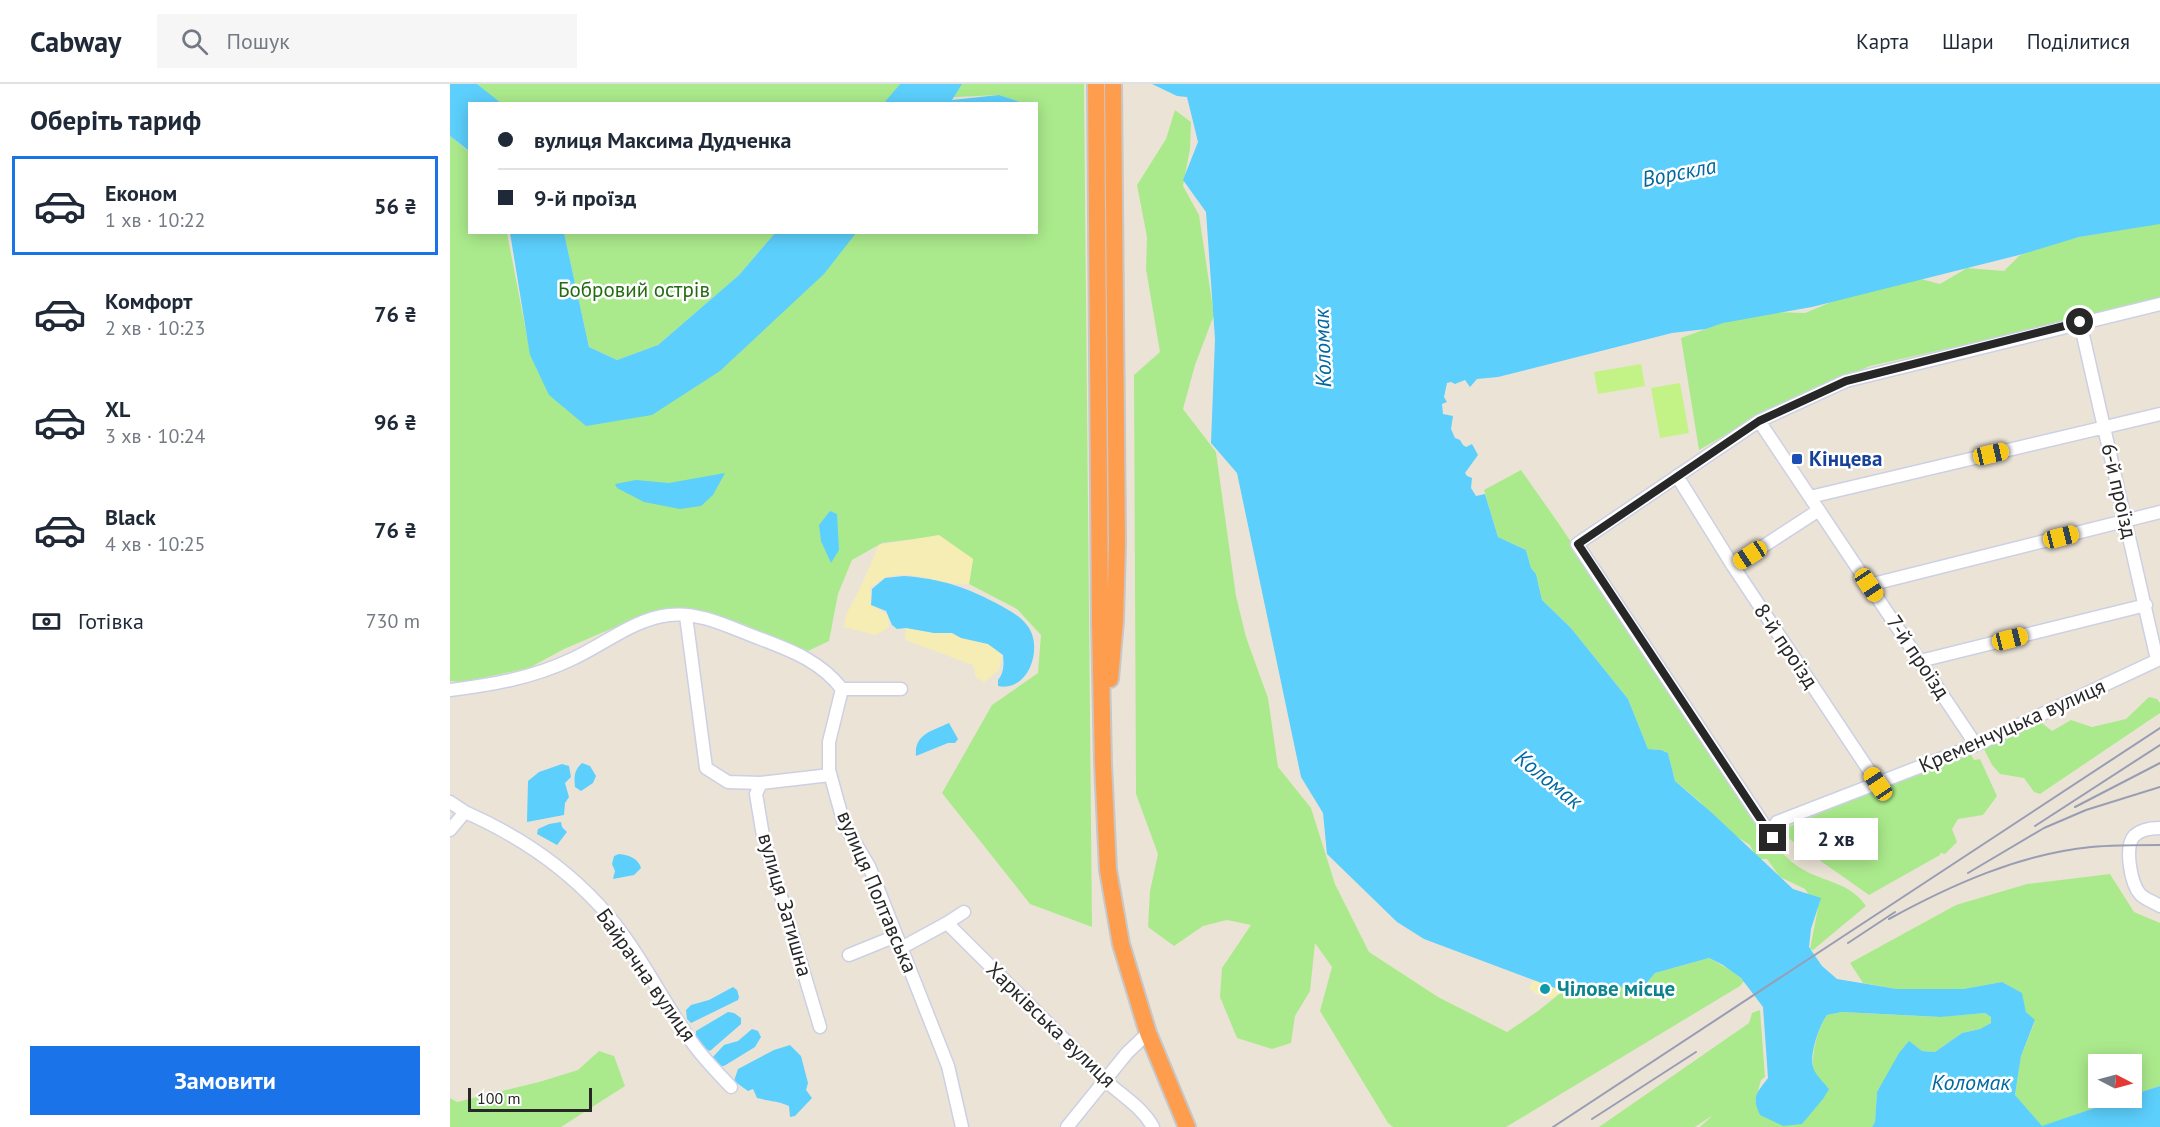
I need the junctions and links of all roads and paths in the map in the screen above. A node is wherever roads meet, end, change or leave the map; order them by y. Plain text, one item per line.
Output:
1 (1096, 84) edge
2 (1113, 84) edge
3 (2160, 304) edge
4 (2080, 322) junction
5 (2160, 414) edge
6 (1759, 421) junction
7 (2104, 428) junction
8 (1677, 476) junction
9 (1810, 497) junction
10 (1819, 510) junction
11 (2160, 512) edge
12 (2126, 520) junction
13 (1733, 566) junction
14 (1869, 585) junction
15 (2146, 605) junction
16 (686, 616) junction
17 (2158, 660) edge
18 (1920, 661) junction
19 (842, 688) junction
20 (901, 689) dead end
21 (450, 690) edge
22 (1976, 745) junction
23 (1103, 764) junction
24 (830, 776) junction
25 (761, 783) junction
26 (1878, 784) junction
27 (450, 802) edge
28 (465, 812) junction
29 (2160, 828) edge
30 (450, 830) edge
31 (2160, 906) edge
32 (964, 912) dead end
33 (947, 923) junction
34 (899, 942) junction
35 (849, 955) dead end
36 (820, 1027) dead end
37 (1148, 1033) junction
38 (1105, 1080) junction
39 (730, 1087) dead end
40 (962, 1127) edge
41 (1067, 1127) edge
42 (1153, 1127) edge
43 (1187, 1127) edge

1 - 23 highway
2 - 23 highway
3 - 4 street
4 - 6 street
4 - 7 street, 6-й проїзд
5 - 7 street
6 - 8 street
6 - 9 street, 7-й проїзд
7 - 9 street
7 - 12 street, 6-й проїзд
8 - 13 street, 8-й проїзд
8 - 26 street, Кременчуцька вулиця
9 - 10 street, 7-й проїзд
10 - 13 street
10 - 14 street, 7-й проїзд
11 - 12 street
12 - 14 street
12 - 15 street, 6-й проїзд
13 - 26 street, 8-й проїзд
14 - 18 street, 7-й проїзд
15 - 17 street, 6-й проїзд
15 - 18 street
16 - 19 street
16 - 21 street
16 - 25 street
17 - 22 street, Кременчуцька вулиця
18 - 22 street, 7-й проїзд
19 - 20 street
19 - 24 street, вулиця Полтавська
22 - 26 street, Кременчуцька вулиця
23 - 37 highway
24 - 25 street
24 - 34 street, вулиця Полтавська
25 - 36 street, вулиця Затишна
27 - 28 street, Байрачна вулиця
28 - 30 street
28 - 39 street, Байрачна вулиця
29 - 31 street
32 - 33 street
33 - 34 street
33 - 38 street, Харківська вулиця
34 - 35 street
34 - 40 street, вулиця Полтавська
37 - 38 street
37 - 43 highway
38 - 41 street
38 - 42 street, Харківська вулиця

